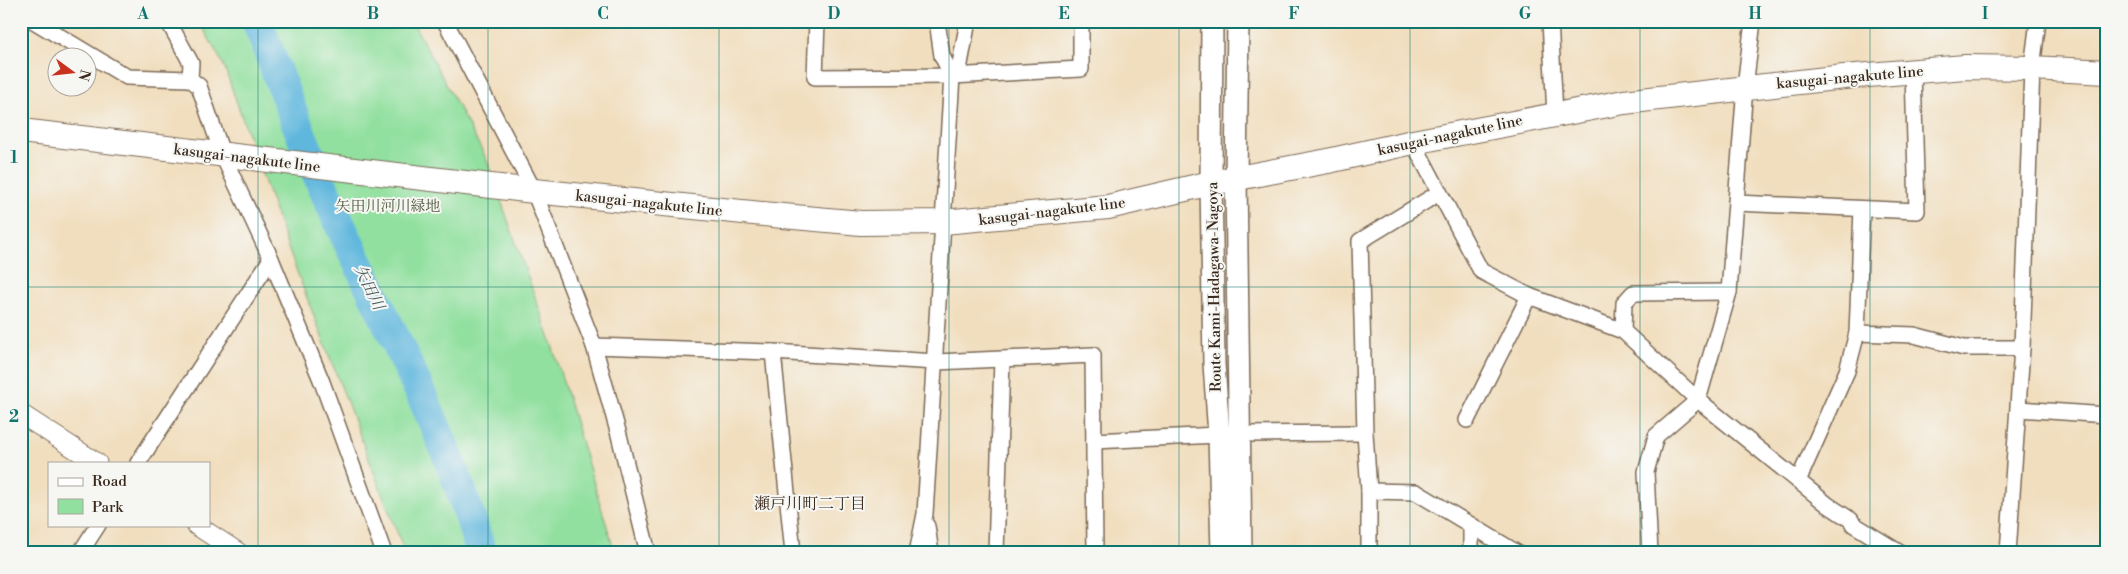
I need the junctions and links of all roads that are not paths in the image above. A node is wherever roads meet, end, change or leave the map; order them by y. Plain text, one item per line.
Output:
1 (34, 21) edge
2 (168, 21) edge
3 (445, 21) edge
4 (817, 21) edge
5 (937, 21) edge
6 (968, 21) edge
7 (1081, 21) edge
8 (1212, 21) edge
9 (1238, 21) edge
10 (1550, 21) edge
11 (1753, 21) edge
12 (2038, 21) edge
13 (2032, 68) junction
14 (1913, 71) junction
15 (2107, 72) edge
16 (952, 76) junction
17 (190, 79) junction
18 (1745, 87) junction
19 (1555, 114) junction
20 (21, 132) edge
21 (1413, 142) junction
22 (231, 157) junction
23 (1236, 179) junction
24 (1212, 183) junction
25 (529, 190) junction
26 (1439, 193) junction
27 (1736, 203) junction
28 (1862, 209) junction
29 (943, 222) junction
30 (271, 259) junction
31 (1728, 292) junction
32 (1529, 296) junction
33 (1622, 331) junction
34 (1857, 332) junction
35 (594, 346) junction
36 (2022, 348) junction
37 (773, 352) junction
38 (1002, 359) junction
39 (936, 362) junction
40 (1698, 400) junction
41 (2018, 409) junction
42 (21, 414) edge
43 (2107, 415) edge
44 (1467, 420) dead end
45 (1364, 433) junction
46 (1229, 435) junction
47 (1094, 441) junction
48 (95, 462) edge
49 (139, 462) edge
50 (1798, 481) junction
51 (1368, 491) junction
52 (925, 514) junction
53 (1471, 525) junction
54 (97, 526) edge
55 (198, 526) edge
56 (80, 553) edge
57 (239, 553) edge
58 (384, 553) edge
59 (648, 553) edge
60 (793, 553) edge
61 (917, 553) edge
62 (931, 553) edge
63 (996, 553) edge
64 (1095, 553) edge
65 (1222, 553) edge
66 (1241, 553) edge
67 (1369, 553) edge
68 (1471, 553) edge
69 (1517, 553) edge
70 (1650, 553) edge
71 (1900, 553) edge
72 (2008, 553) edge

1 - 17 street
2 - 17 street
3 - 25 street
4 - 16 street
5 - 16 street
6 - 16 street
7 - 16 street
8 - 24 main road, Route Kami-Hadagawa-Nagoya
9 - 23 main road, Route Kami-Hadagawa-Nagoya
10 - 19 street
11 - 18 street
12 - 13 street
13 - 14 main road, kasugai-nagakute line
13 - 15 main road, kasugai-nagakute line
13 - 36 street
14 - 18 main road, kasugai-nagakute line
14 - 28 street
16 - 29 street
17 - 22 street
18 - 19 main road, kasugai-nagakute line
18 - 27 street
19 - 21 main road, kasugai-nagakute line
20 - 22 main road, kasugai-nagakute line
21 - 23 main road, kasugai-nagakute line
21 - 26 street
22 - 25 main road, kasugai-nagakute line
22 - 30 street
23 - 24 main road, kasugai-nagakute line
23 - 46 main road, Route Kami-Hadagawa-Nagoya
24 - 29 main road, kasugai-nagakute line
24 - 46 main road, Route Kami-Hadagawa-Nagoya
25 - 29 main road, kasugai-nagakute line
25 - 35 street
26 - 32 street
26 - 45 street
27 - 28 street
27 - 31 street
28 - 34 street
29 - 39 street
30 - 49 street
30 - 58 street
31 - 33 street
31 - 40 street
32 - 33 street
32 - 44 street
33 - 40 street
34 - 36 street
34 - 50 street
35 - 37 street
35 - 59 street
36 - 41 street
37 - 39 street
37 - 60 street
38 - 39 street
38 - 47 street
38 - 63 street
39 - 52 street
40 - 50 street
40 - 70 street
41 - 43 street
41 - 72 street
42 - 48 street
45 - 46 street
45 - 51 street
46 - 47 street
46 - 65 main road, Route Kami-Hadagawa-Nagoya
46 - 66 main road, Route Kami-Hadagawa-Nagoya
47 - 64 street
50 - 71 street
51 - 53 street
51 - 67 street
52 - 61 street
52 - 62 street
53 - 68 street
53 - 69 street
54 - 56 street
55 - 57 street

